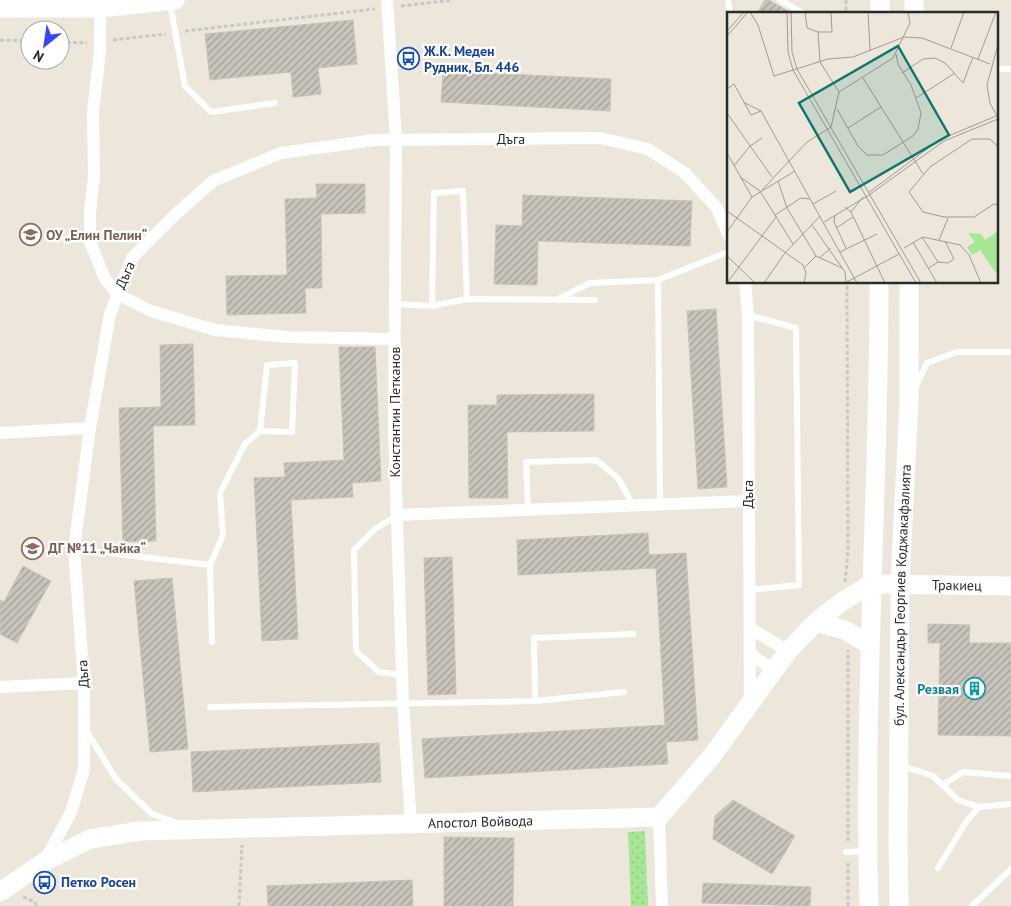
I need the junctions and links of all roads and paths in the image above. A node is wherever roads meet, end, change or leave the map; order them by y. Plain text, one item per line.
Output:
1 (170, 0) edge
2 (175, 0) edge
3 (452, 0) edge
4 (780, 0) edge
5 (387, 4) edge
6 (0, 8) edge
7 (100, 8) junction
8 (801, 12) edge
9 (175, 33) junction
10 (0, 40) edge
11 (20, 41) edge
12 (70, 42) edge
13 (100, 42) junction
14 (998, 69) edge
15 (1011, 69) edge
16 (276, 103) dead end
17 (396, 139) junction
18 (727, 232) edge
19 (727, 252) edge
20 (658, 280) junction
21 (745, 284) edge
22 (879, 284) edge
23 (909, 284) edge
24 (117, 294) junction
25 (467, 299) junction
26 (555, 300) junction
27 (595, 300) dead end
28 (394, 304) junction
29 (432, 306) junction
30 (748, 315) junction
31 (395, 339) junction
32 (1011, 352) edge
33 (909, 401) junction
34 (90, 428) junction
35 (260, 431) junction
36 (0, 433) edge
37 (747, 501) junction
38 (634, 506) junction
39 (660, 506) junction
40 (528, 509) junction
41 (397, 515) junction
42 (74, 549) junction
43 (210, 565) junction
44 (900, 583) junction
45 (871, 584) junction
46 (1011, 586) edge
47 (750, 590) junction
48 (816, 622) junction
49 (750, 628) junction
50 (633, 634) dead end
51 (212, 642) dead end
52 (870, 645) junction
53 (788, 651) junction
54 (750, 652) junction
55 (774, 670) junction
56 (402, 675) junction
57 (84, 683) junction
58 (0, 687) edge
59 (624, 692) dead end
60 (535, 700) junction
61 (403, 704) junction
62 (750, 705) junction
63 (210, 707) dead end
64 (85, 727) junction
65 (899, 765) junction
66 (1011, 776) edge
67 (944, 784) junction
68 (1011, 804) edge
69 (979, 807) junction
70 (659, 817) junction
71 (411, 823) junction
72 (243, 827) junction
73 (191, 828) junction
74 (868, 851) junction
75 (846, 852) dead end
76 (44, 862) junction
77 (938, 868) dead end
78 (1011, 869) edge
79 (0, 892) edge
80 (239, 906) edge
81 (662, 906) edge
82 (869, 906) edge
83 (899, 906) edge
84 (972, 906) edge

1 - 2 main road
1 - 7 main road
1 - 9 lane
3 - 5 path
4 - 8 lane
5 - 9 path
5 - 17 street, Константин Петканов
6 - 7 main road
7 - 13 street
9 - 13 path
9 - 16 lane
10 - 11 path
12 - 13 path
13 - 24 street
14 - 15 lane
17 - 18 street, Дъга
17 - 24 street, Дъга
17 - 28 street, Константин Петканов
19 - 20 lane
20 - 26 lane
20 - 39 lane
21 - 30 street, Дъга
22 - 45 main road, бул. Александър Георгиев Коджакафалията
23 - 33 main road, бул. Александър Георгиев Коджакафалията
24 - 31 street
24 - 34 street, Дъга
25 - 26 lane
25 - 29 lane
25 - 29 lane
26 - 27 lane
28 - 29 lane
28 - 31 street, Константин Петканов
30 - 37 street, Дъга
30 - 47 lane
31 - 41 street, Константин Петканов
32 - 33 lane
33 - 44 main road, бул. Александър Георгиев Коджакафалията
34 - 36 street
34 - 42 street, Дъга
35 - 35 lane
35 - 43 lane
37 - 39 street
37 - 47 street, Дъга
38 - 39 street
38 - 40 street
38 - 40 lane
40 - 41 street
41 - 56 street, Константин Петканов
41 - 56 lane
42 - 43 lane
42 - 57 street, Дъга
43 - 51 lane
44 - 45 main road, Тракиец
44 - 46 main road, Тракиец
44 - 65 main road, бул. Александър Георгиев Коджакафалията
45 - 48 main road
45 - 52 main road, бул. Александър Георгиев Коджакафалията
47 - 49 street, Дъга
48 - 52 main road
48 - 53 main road
49 - 53 street
49 - 54 street, Дъга
50 - 60 lane
52 - 74 main road, бул. Александър Георгиев Коджакафалията
53 - 55 main road
54 - 55 street
54 - 62 street, Дъга
55 - 62 main road
56 - 61 street, Константин Петканов
57 - 58 street
57 - 64 street, Дъга
59 - 60 lane
60 - 61 lane
61 - 63 lane
61 - 71 street, Константин Петканов
62 - 70 main road
64 - 73 lane
64 - 76 street, Дъга
65 - 67 lane
65 - 83 main road, бул. Александър Георгиев Коджакафалията
66 - 67 lane
67 - 69 lane
68 - 69 lane
69 - 77 lane
70 - 71 main road, Апостол Войвода
70 - 81 street
71 - 72 main road, Апостол Войвода
72 - 73 main road, Апостол Войвода
72 - 80 path
73 - 76 main road, Апостол Войвода
74 - 75 lane
74 - 82 main road, бул. Александър Георгиев Коджакафалията
76 - 79 main road, Апостол Войвода
78 - 84 lane

